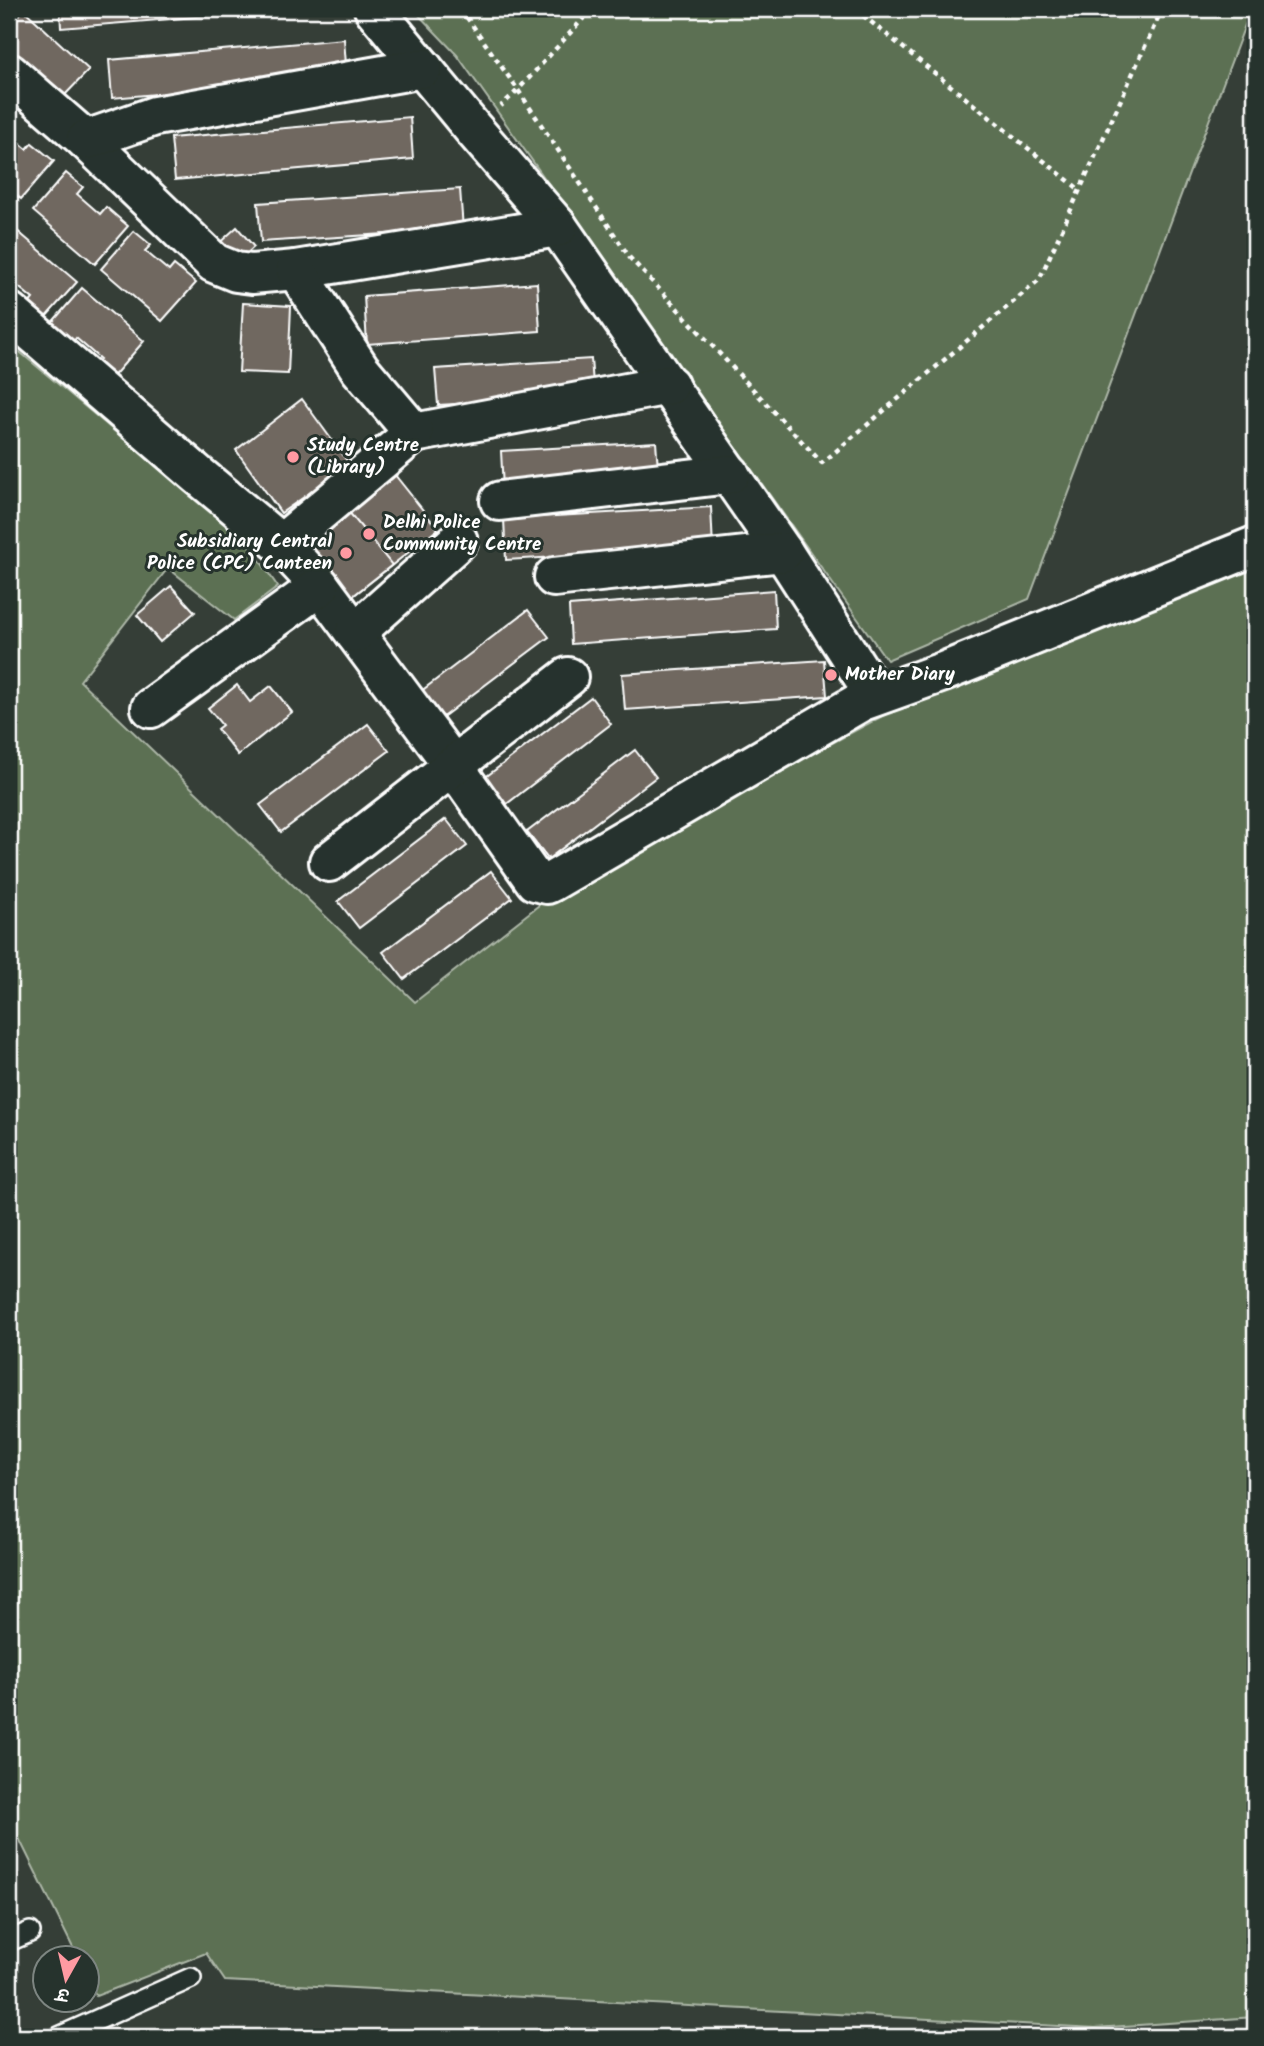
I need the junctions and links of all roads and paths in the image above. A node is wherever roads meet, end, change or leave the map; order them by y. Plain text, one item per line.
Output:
1 (374, 9) edge
2 (461, 9) edge
3 (592, 9) edge
4 (855, 9) edge
5 (1162, 9) edge
6 (423, 68) junction
7 (9, 73) edge
8 (519, 90) junction
9 (474, 130) junction
10 (86, 140) junction
11 (1080, 190) junction
12 (558, 227) junction
13 (296, 270) junction
14 (9, 312) edge
15 (669, 385) junction
16 (414, 433) junction
17 (730, 474) junction
18 (500, 501) dead end
19 (458, 541) dead end
20 (281, 544) junction
21 (1255, 546) edge
22 (783, 552) junction
23 (554, 576) dead end
24 (320, 586) junction
25 (355, 633) junction
26 (568, 677) dead end
27 (875, 695) junction
28 (151, 708) dead end
29 (453, 765) junction
30 (329, 862) dead end
31 (30, 1932) dead end
32 (9, 1941) edge
33 (191, 1978) dead end
34 (60, 2037) edge

1 - 6 street
2 - 8 path
3 - 8 path
4 - 11 path
5 - 11 path
6 - 9 street
6 - 10 street
7 - 10 street
8 - 9 path
8 - 11 path
9 - 12 street
10 - 13 street
12 - 13 street
12 - 15 street
13 - 16 street
14 - 20 street
15 - 16 street
15 - 17 street
16 - 20 street
17 - 18 street
17 - 22 street
19 - 25 street
20 - 24 street
21 - 27 street
22 - 23 street
22 - 27 street
24 - 25 street
24 - 28 street
25 - 29 street
26 - 29 street
27 - 29 street
29 - 30 street
31 - 32 lane
33 - 34 lane

